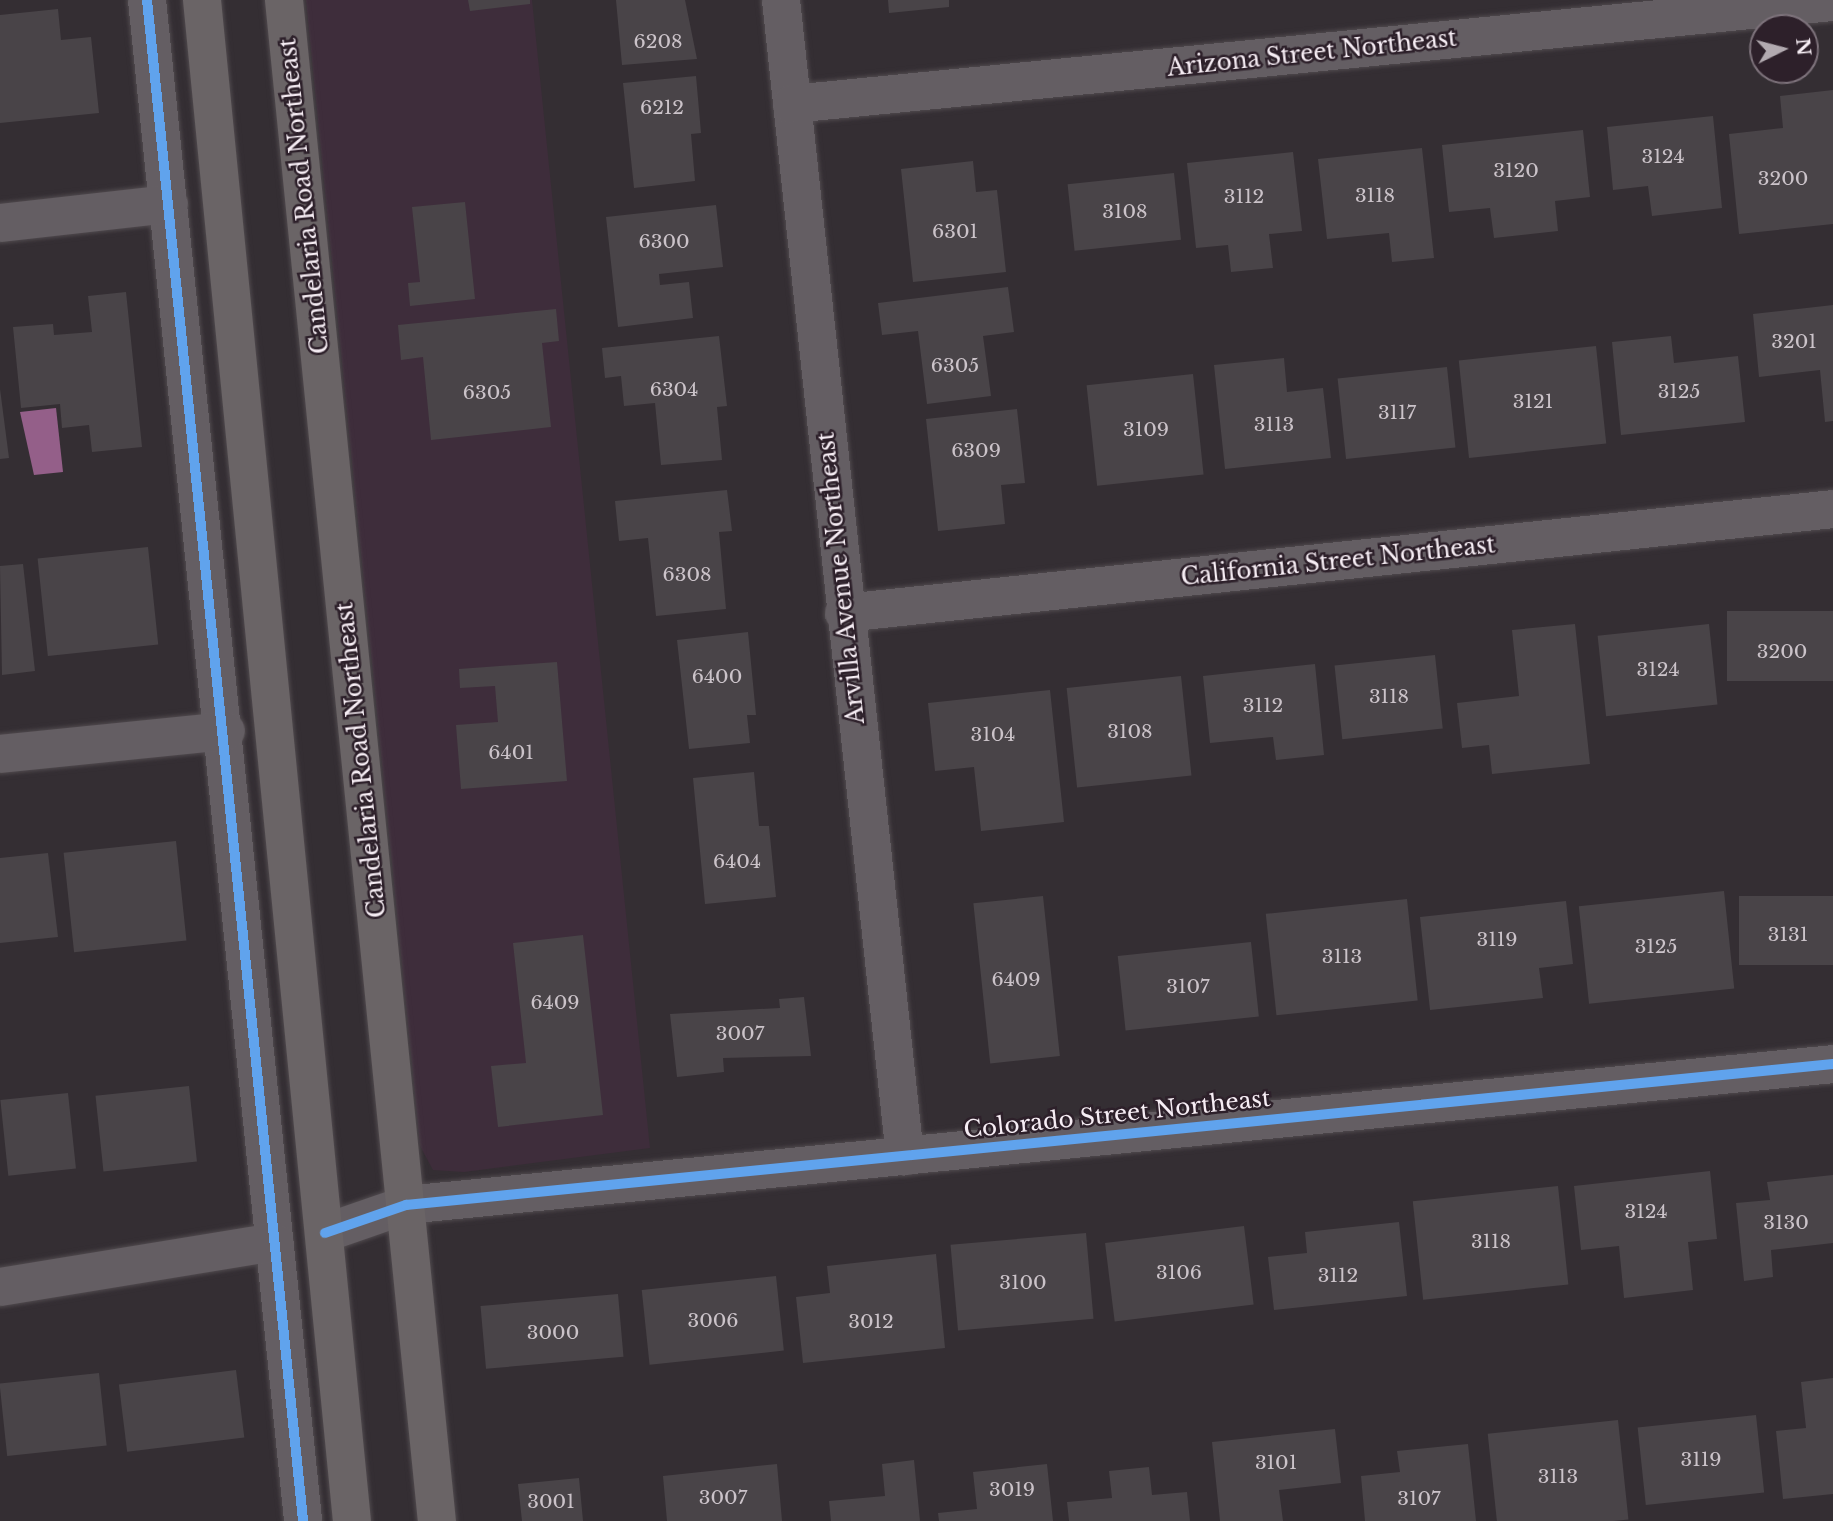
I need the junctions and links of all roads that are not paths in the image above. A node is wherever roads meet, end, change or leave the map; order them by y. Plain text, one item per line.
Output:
1 (147, 0) edge
2 (202, 0) edge
3 (284, 0) edge
4 (781, 0) edge
5 (1833, 2) edge
6 (792, 104) junction
7 (169, 204) junction
8 (0, 223) edge
9 (1833, 509) edge
10 (844, 613) junction
11 (226, 731) junction
12 (0, 754) edge
13 (1833, 1064) edge
14 (905, 1156) junction
15 (406, 1205) junction
16 (325, 1233) junction
17 (274, 1242) junction
18 (0, 1287) edge
19 (303, 1521) edge
20 (352, 1521) edge
21 (437, 1521) edge

1 - 7 street
2 - 16 main road
3 - 15 main road, Candelaria Road Northeast
4 - 6 street, Arvilla Avenue Northeast
5 - 6 street, Arizona Street Northeast
6 - 10 street, Arvilla Avenue Northeast
7 - 8 street
7 - 11 street
9 - 10 street, California Street Northeast
10 - 14 street, Arvilla Avenue Northeast
11 - 12 street
11 - 17 street
13 - 14 street, Colorado Street Northeast
14 - 15 street, Colorado Street Northeast
15 - 16 street
15 - 21 main road, Candelaria Road Northeast
16 - 20 main road
17 - 18 street
17 - 19 street

